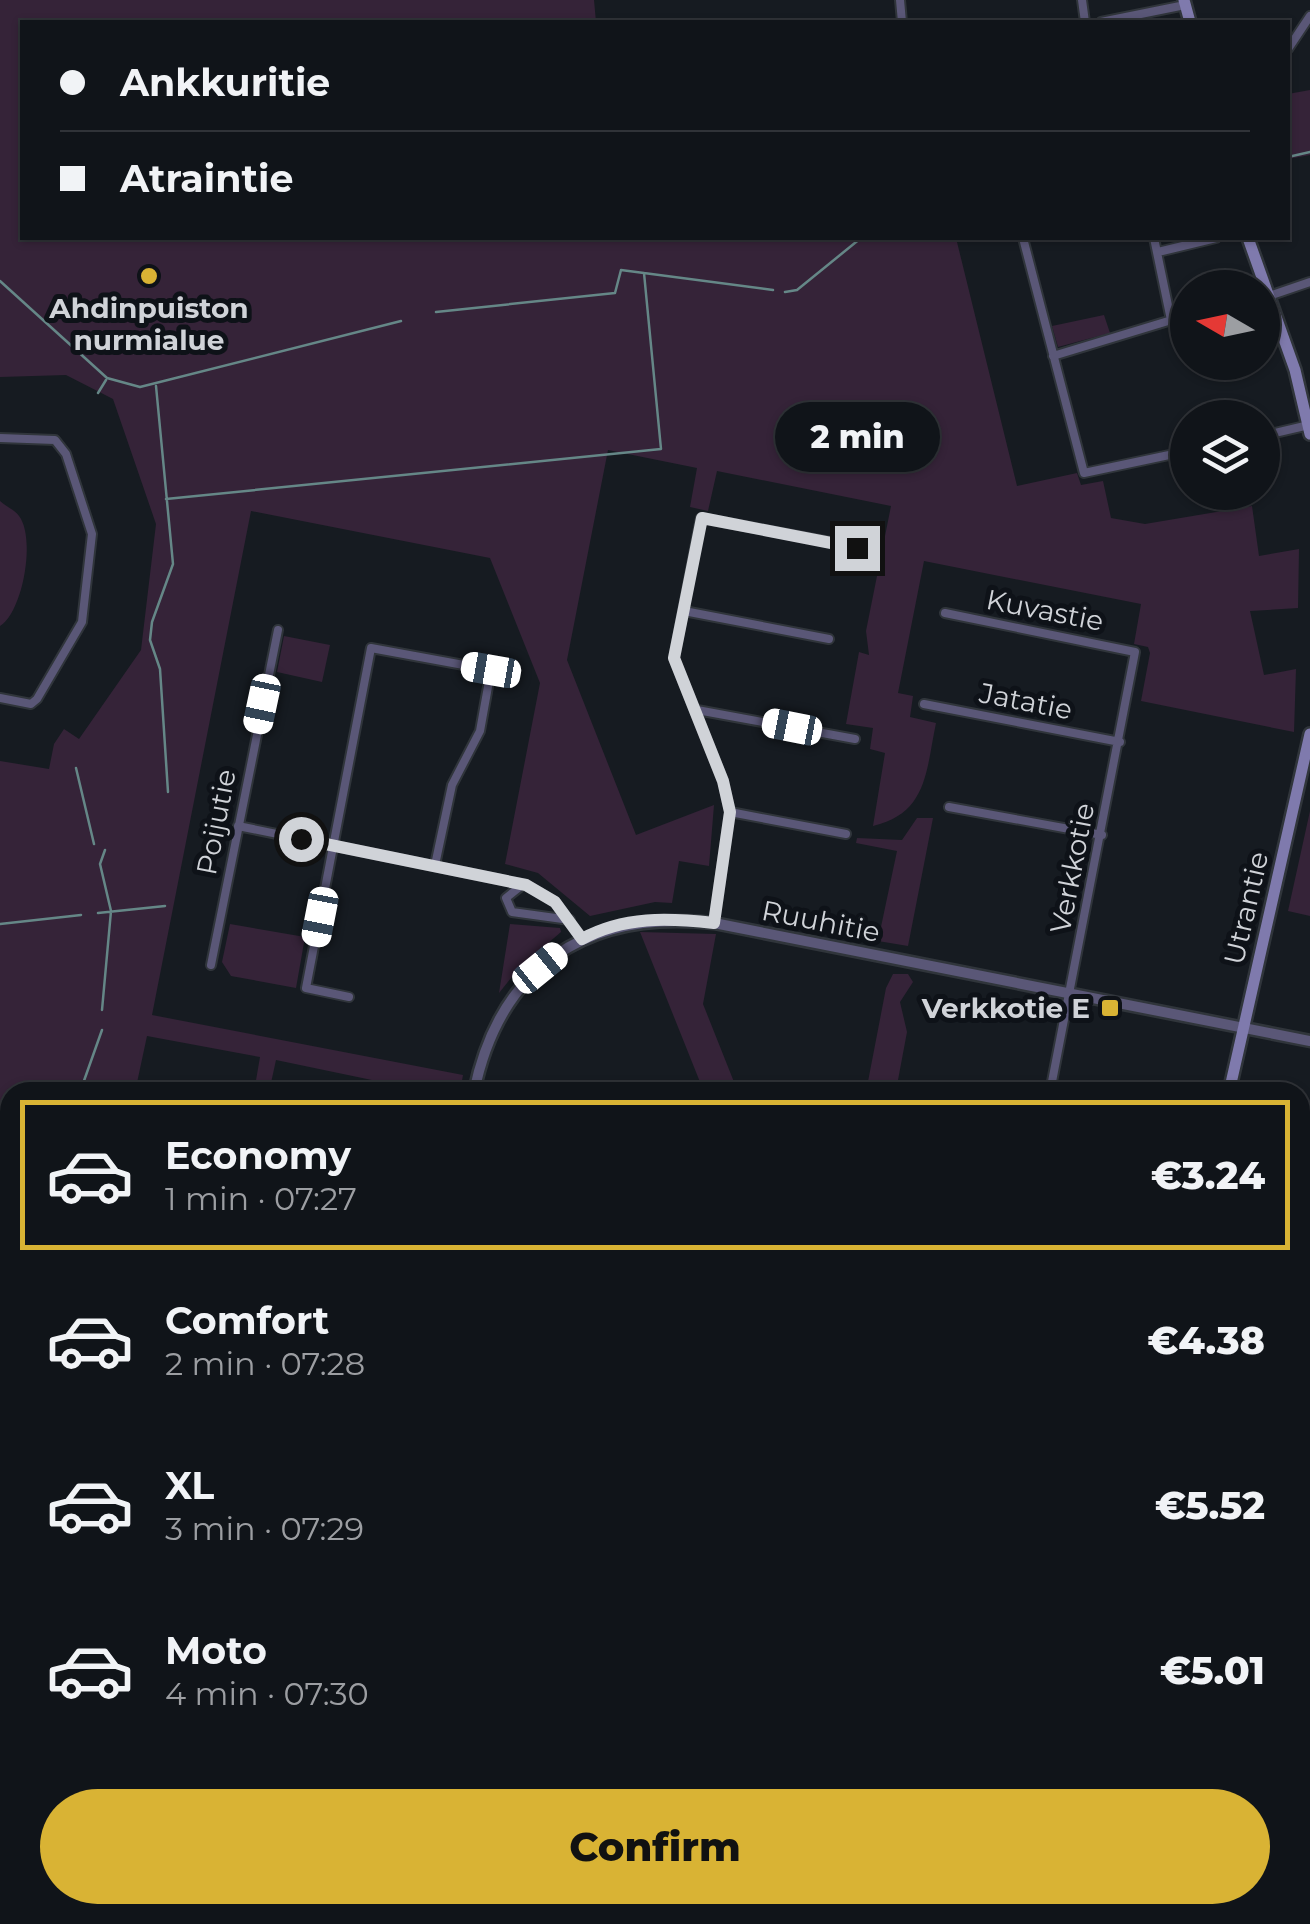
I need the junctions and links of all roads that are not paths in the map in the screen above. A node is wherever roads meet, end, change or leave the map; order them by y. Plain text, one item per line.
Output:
1 (1185, 2) edge
2 (1310, 16) edge
3 (1109, 20) edge
4 (1290, 46) edge
5 (1023, 240) edge
6 (1155, 240) edge
7 (1208, 240) edge
8 (1249, 240) edge
9 (1158, 252) junction
10 (1260, 270) edge
11 (1310, 282) edge
12 (1280, 292) edge
13 (1170, 315) edge
14 (1170, 320) edge
15 (1280, 331) edge
16 (1053, 356) junction
17 (1309, 425) edge
18 (1280, 432) edge
19 (1310, 434) edge
20 (0, 438) edge
21 (1170, 455) edge
22 (857, 548) dead end
23 (684, 610) junction
24 (945, 613) dead end
25 (278, 630) dead end
26 (829, 639) dead end
27 (1136, 652) joint
28 (0, 698) edge
29 (924, 704) dead end
30 (697, 710) junction
31 (1310, 734) edge
32 (855, 739) dead end
33 (1120, 742) junction
34 (949, 807) dead end
35 (730, 812) junction
36 (238, 826) junction
37 (846, 834) dead end
38 (1102, 836) junction
39 (333, 845) junction
40 (436, 865) junction
41 (526, 885) junction
42 (570, 920) junction
43 (714, 923) junction
44 (582, 939) junction
45 (211, 965) dead end
46 (1069, 993) junction
47 (349, 997) dead end
48 (1244, 1028) junction
49 (1310, 1042) edge
50 (476, 1082) edge
51 (1052, 1082) edge
52 (1231, 1082) edge

1 - 3 street
2 - 4 street
5 - 16 street
6 - 9 street
7 - 9 street
8 - 10 main road
9 - 13 street
11 - 12 street
14 - 16 street
15 - 17 main road
16 - 21 street
17 - 18 street
17 - 19 main road
20 - 28 street
22 - 23 street
23 - 26 street
23 - 30 street
24 - 27 street, Kuvastie
25 - 36 street, Poijutie
27 - 33 street, Verkkotie
29 - 33 street, Jatatie
30 - 32 street
30 - 35 street
31 - 48 main road, Utrantie
33 - 38 street, Verkkotie
34 - 38 street
35 - 37 street
35 - 43 street
36 - 39 street
36 - 45 street, Poijutie
38 - 46 street, Verkkotie
39 - 40 street
39 - 40 street
39 - 47 street
40 - 41 street
41 - 42 street
41 - 42 street
42 - 44 street
43 - 44 street, Ruuhitie
43 - 46 street, Ruuhitie
44 - 50 street, Ruuhitie
46 - 48 street, Ruuhitie
46 - 51 street, Verkkotie
48 - 49 street, Ruuhitie
48 - 52 main road, Utrantie

